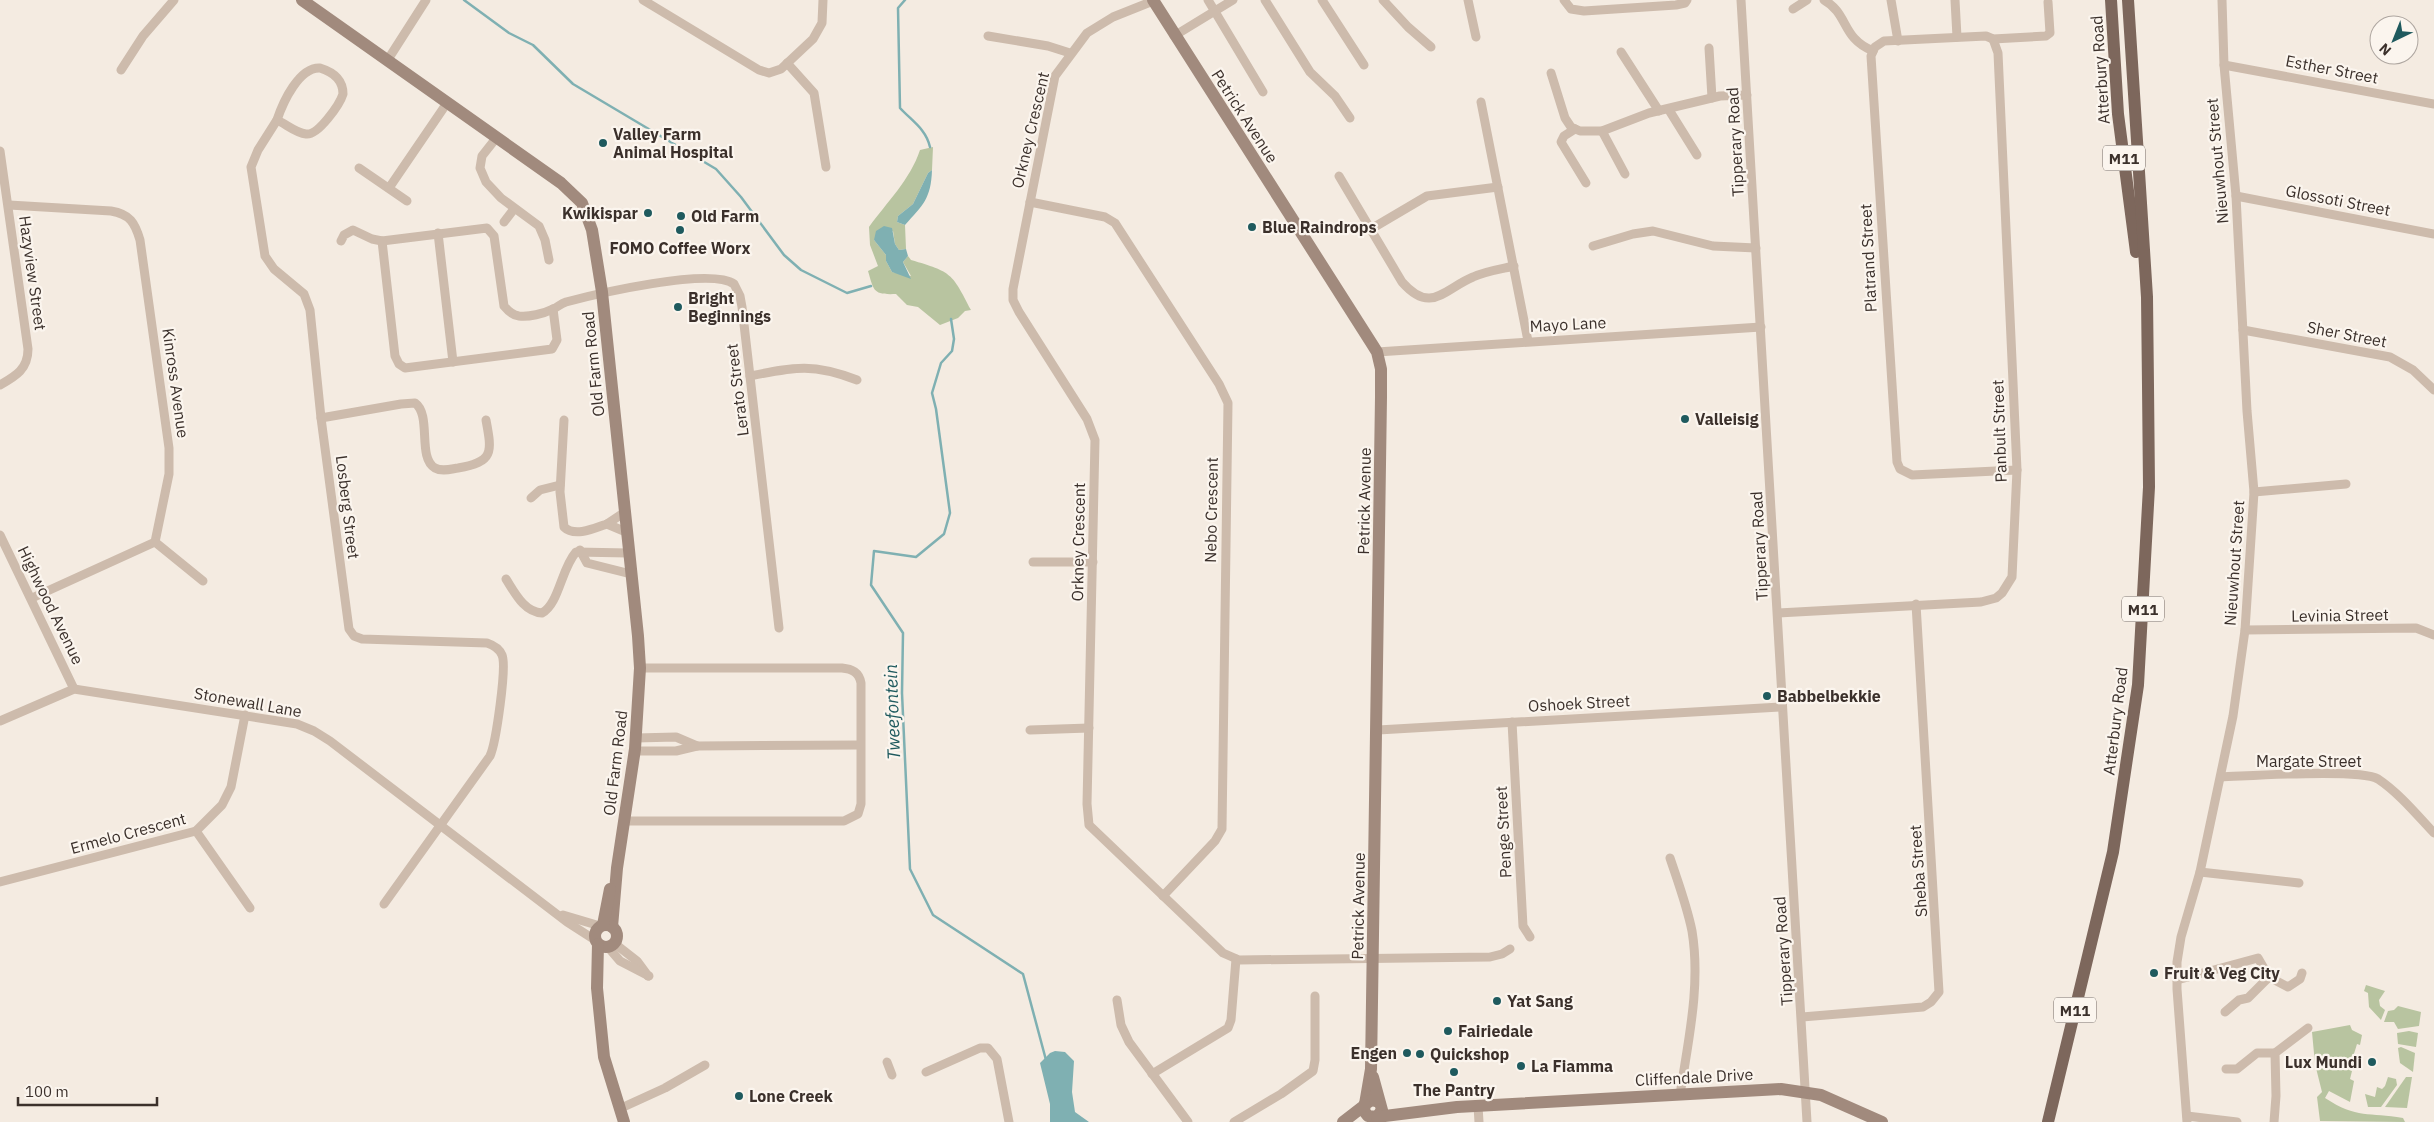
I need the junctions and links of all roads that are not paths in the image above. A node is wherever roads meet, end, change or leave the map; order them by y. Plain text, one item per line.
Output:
1 (174, 0) edge
2 (302, 0) edge
3 (426, 0) edge
4 (643, 0) edge
5 (823, 0) edge
6 (1153, 0) edge
7 (1208, 0) edge
8 (1233, 0) edge
9 (1265, 0) edge
10 (1322, 0) edge
11 (1383, 0) edge
12 (1468, 0) edge
13 (1564, 0) edge
14 (1688, 0) edge
15 (1741, 0) edge
16 (1807, 0) edge
17 (1824, 0) edge
18 (1891, 0) edge
19 (1955, 0) edge
20 (2111, 0) edge
21 (2128, 0) edge
22 (2222, 0) edge
23 (2048, 2) dead end
24 (1793, 9) dead end
25 (1213, 10) junction
26 (988, 36) dead end
27 (1174, 36) junction
28 (1957, 37) junction
29 (1476, 38) dead end
30 (1993, 39) junction
31 (1898, 40) junction
32 (1431, 47) dead end
33 (1709, 48) dead end
34 (1873, 51) junction
35 (1622, 52) dead end
36 (1070, 53) junction
37 (388, 60) junction
38 (787, 63) junction
39 (1364, 65) dead end
40 (2224, 65) junction
41 (121, 70) dead end
42 (1551, 73) dead end
43 (1263, 92) dead end
44 (1747, 94) junction
45 (1712, 98) junction
46 (1481, 102) dead end
47 (448, 103) junction
48 (2434, 104) edge
49 (1664, 111) junction
50 (1350, 118) dead end
51 (277, 120) junction
52 (1575, 130) junction
53 (1602, 131) junction
54 (496, 137) junction
55 (0, 151) edge
56 (1697, 155) dead end
57 (826, 167) dead end
58 (359, 168) dead end
59 (1625, 174) dead end
60 (1339, 176) dead end
61 (1586, 184) dead end
62 (1498, 187) junction
63 (389, 188) junction
64 (2236, 196) junction
65 (407, 200) dead end
66 (1030, 202) junction
67 (9, 205) junction
68 (514, 209) junction
69 (504, 222) dead end
70 (1371, 229) junction
71 (438, 233) junction
72 (2434, 234) edge
73 (382, 240) junction
74 (341, 241) dead end
75 (1593, 246) dead end
76 (1756, 248) junction
77 (549, 260) dead end
78 (1514, 266) junction
79 (602, 292) junction
80 (553, 309) junction
81 (2146, 316) junction
82 (1761, 327) junction
83 (2243, 330) junction
84 (1528, 341) junction
85 (1377, 352) junction
86 (453, 362) junction
87 (750, 376) junction
88 (858, 380) dead end
89 (0, 385) edge
90 (2434, 390) edge
91 (322, 418) junction
92 (486, 420) dead end
93 (564, 420) dead end
94 (2017, 470) junction
95 (2346, 484) dead end
96 (560, 485) junction
97 (2254, 492) junction
98 (531, 498) dead end
99 (625, 512) junction
100 (604, 525) dead end
101 (626, 532) junction
102 (0, 535) edge
103 (155, 542) junction
104 (580, 550) junction
105 (628, 553) junction
106 (1033, 562) dead end
107 (1093, 562) junction
108 (631, 574) junction
109 (506, 579) dead end
110 (203, 581) dead end
111 (32, 598) junction
112 (1916, 604) junction
113 (1778, 613) junction
114 (779, 628) dead end
115 (2245, 630) junction
116 (2434, 635) edge
117 (640, 668) junction
118 (74, 689) junction
119 (1782, 707) junction
120 (245, 715) junction
121 (0, 721) edge
122 (1512, 722) junction
123 (1089, 728) junction
124 (1030, 730) dead end
125 (1378, 730) junction
126 (636, 738) junction
127 (859, 745) junction
128 (697, 746) junction
129 (635, 751) junction
130 (2221, 777) junction
131 (624, 821) junction
132 (441, 825) junction
133 (196, 831) junction
134 (2434, 833) edge
135 (1670, 858) dead end
136 (2200, 872) junction
137 (0, 882) edge
138 (2299, 882) dead end
139 (1164, 896) junction
140 (384, 904) dead end
141 (250, 908) dead end
142 (558, 913) junction
143 (605, 926) junction
144 (1530, 937) dead end
145 (604, 944) junction
146 (1510, 949) dead end
147 (1236, 959) junction
148 (1373, 960) junction
149 (2302, 973) dead end
150 (2269, 976) junction
151 (2177, 980) junction
152 (1315, 996) dead end
153 (1117, 1000) dead end
154 (2225, 1012) dead end
155 (1802, 1016) junction
156 (2308, 1028) dead end
157 (2275, 1053) junction
158 (887, 1062) dead end
159 (705, 1066) dead end
160 (1371, 1069) junction
161 (2226, 1069) dead end
162 (926, 1072) dead end
163 (1152, 1074) junction
164 (892, 1075) dead end
165 (1806, 1091) junction
166 (1680, 1095) junction
167 (1379, 1102) junction
168 (1365, 1105) junction
169 (1478, 1106) junction
170 (619, 1109) junction
171 (1412, 1111) junction
172 (1373, 1118) junction
173 (2187, 1119) edge
174 (624, 1122) edge
175 (1009, 1122) edge
176 (1188, 1122) edge
177 (1234, 1122) edge
178 (1343, 1122) edge
179 (1356, 1122) edge
180 (1479, 1122) edge
181 (1807, 1122) edge
182 (1882, 1122) edge
183 (2048, 1122) edge
184 (2237, 1122) edge
185 (2274, 1122) edge

1 - 41 street
2 - 37 street, Old Farm Road
3 - 37 street
4 - 38 street
5 - 38 street
6 - 27 street, Petrick Avenue
6 - 36 street, Orkney Crescent
7 - 25 street
8 - 25 street
9 - 50 street
10 - 39 street
11 - 32 street
12 - 29 street
13 - 14 street
15 - 44 street, Tipperary Road
16 - 24 street
17 - 34 street
18 - 31 street
19 - 28 street
20 - 81 main road, Atterbury Road / M11
21 - 81 main road, Atterbury Road / M11
22 - 40 street, Nieuwhout Street
23 - 30 street
25 - 27 street
25 - 43 street
26 - 36 street
27 - 85 street, Petrick Avenue
28 - 30 street
28 - 31 street
30 - 94 street, Panbult Street
31 - 34 street
33 - 45 street
34 - 94 street, Platrand Street
35 - 49 street
36 - 66 street, Orkney Crescent
37 - 47 street, Old Farm Road
38 - 57 street
40 - 48 street, Esther Street
40 - 64 street, Nieuwhout Street
42 - 52 street
44 - 45 street
44 - 76 street, Tipperary Road
45 - 49 street
46 - 62 street
47 - 54 street, Old Farm Road
47 - 63 street
49 - 53 street
49 - 56 street
51 - 51 street
51 - 91 street, Losberg Street
52 - 53 street
52 - 61 street
53 - 59 street
54 - 68 street
54 - 79 street, Old Farm Road
55 - 67 street, Hazyview Street
58 - 63 street
60 - 70 street
62 - 70 street
62 - 78 street
63 - 65 street
64 - 72 street, Glossoti Street
64 - 83 street, Nieuwhout Street
66 - 107 street, Orkney Crescent
66 - 139 street, Nebo Crescent
67 - 89 street, Hazyview Street
67 - 103 street, Kinross Avenue
68 - 69 street
68 - 77 street
70 - 78 street
71 - 73 street
71 - 80 street
71 - 86 street
73 - 74 street
73 - 86 street
75 - 76 street
76 - 82 street, Tipperary Road
78 - 84 street
79 - 80 street
79 - 87 street, Lerato Street
79 - 99 street, Old Farm Road
80 - 86 street
81 - 183 main road, Atterbury Road / M11
82 - 84 street, Mayo Lane
82 - 113 street, Tipperary Road
83 - 90 street, Sher Street
83 - 97 street, Nieuwhout Street
84 - 85 street, Mayo Lane
85 - 125 street, Petrick Avenue
87 - 88 street
87 - 114 street, Lerato Street
91 - 92 street
91 - 132 street, Losberg Street
93 - 96 street
94 - 112 street, Panbult Street
95 - 97 street
96 - 98 street
96 - 100 street
97 - 115 street, Nieuwhout Street
99 - 101 street, Old Farm Road
99 - 101 street
101 - 105 street, Old Farm Road
102 - 111 street, Highwood Avenue
103 - 110 street
103 - 111 street
104 - 105 street
104 - 108 street
104 - 109 street
105 - 108 street, Old Farm Road
106 - 107 street
107 - 123 street, Orkney Crescent
108 - 117 street, Old Farm Road
111 - 118 street, Highwood Avenue
112 - 113 street, Panbult Street
112 - 155 street, Sheba Street
113 - 119 street, Tipperary Road
115 - 116 street, Levinia Street
115 - 130 street, Nieuwhout Street
117 - 126 street, Old Farm Road
117 - 127 street
118 - 120 street, Stonewall Lane
118 - 121 street
119 - 122 street, Oshoek Street
119 - 155 street, Tipperary Road
120 - 132 street, Stonewall Lane
120 - 133 street, Ermelo Crescent
122 - 125 street, Oshoek Street
122 - 144 street, Penge Street
123 - 124 street
123 - 139 street, Orkney Crescent
125 - 148 street, Petrick Avenue
126 - 128 street
126 - 129 street, Old Farm Road
127 - 128 street
127 - 131 street
128 - 129 street
129 - 131 street, Old Farm Road
130 - 134 street, Margate Street
130 - 136 street, Nieuwhout Street
131 - 143 street, Old Farm Road
132 - 140 street
132 - 142 street, Stonewall Lane
133 - 137 street, Ermelo Crescent
133 - 141 street
135 - 166 street
136 - 138 street
136 - 151 street, Nieuwhout Street
139 - 147 street, Orkney Crescent
142 - 143 street, Stonewall Lane
142 - 145 street, Stonewall Lane
143 - 145 street
143 - 145 street
145 - 170 street
146 - 148 street
147 - 148 street
147 - 163 street
148 - 160 street, Petrick Avenue
149 - 150 street
150 - 151 street
150 - 154 street
151 - 173 street, Nieuwhout Street
152 - 177 street
153 - 163 street
155 - 165 street, Tipperary Road
156 - 157 street
157 - 161 street
157 - 185 street
158 - 164 street
159 - 170 street
160 - 167 street, Petrick Avenue
160 - 168 street, Petrick Avenue
162 - 175 street
163 - 176 street
165 - 166 street, Cliffendale Drive
165 - 181 street, Tipperary Road
165 - 182 street, Cliffendale Drive
166 - 169 street, Cliffendale Drive
167 - 168 street
167 - 171 street, Cliffendale Drive
167 - 172 street
168 - 172 street
168 - 178 street
169 - 171 street, Cliffendale Drive
169 - 180 street
170 - 174 street
171 - 172 street, Cliffendale Drive
172 - 179 street, Cliffendale Drive
173 - 184 street

